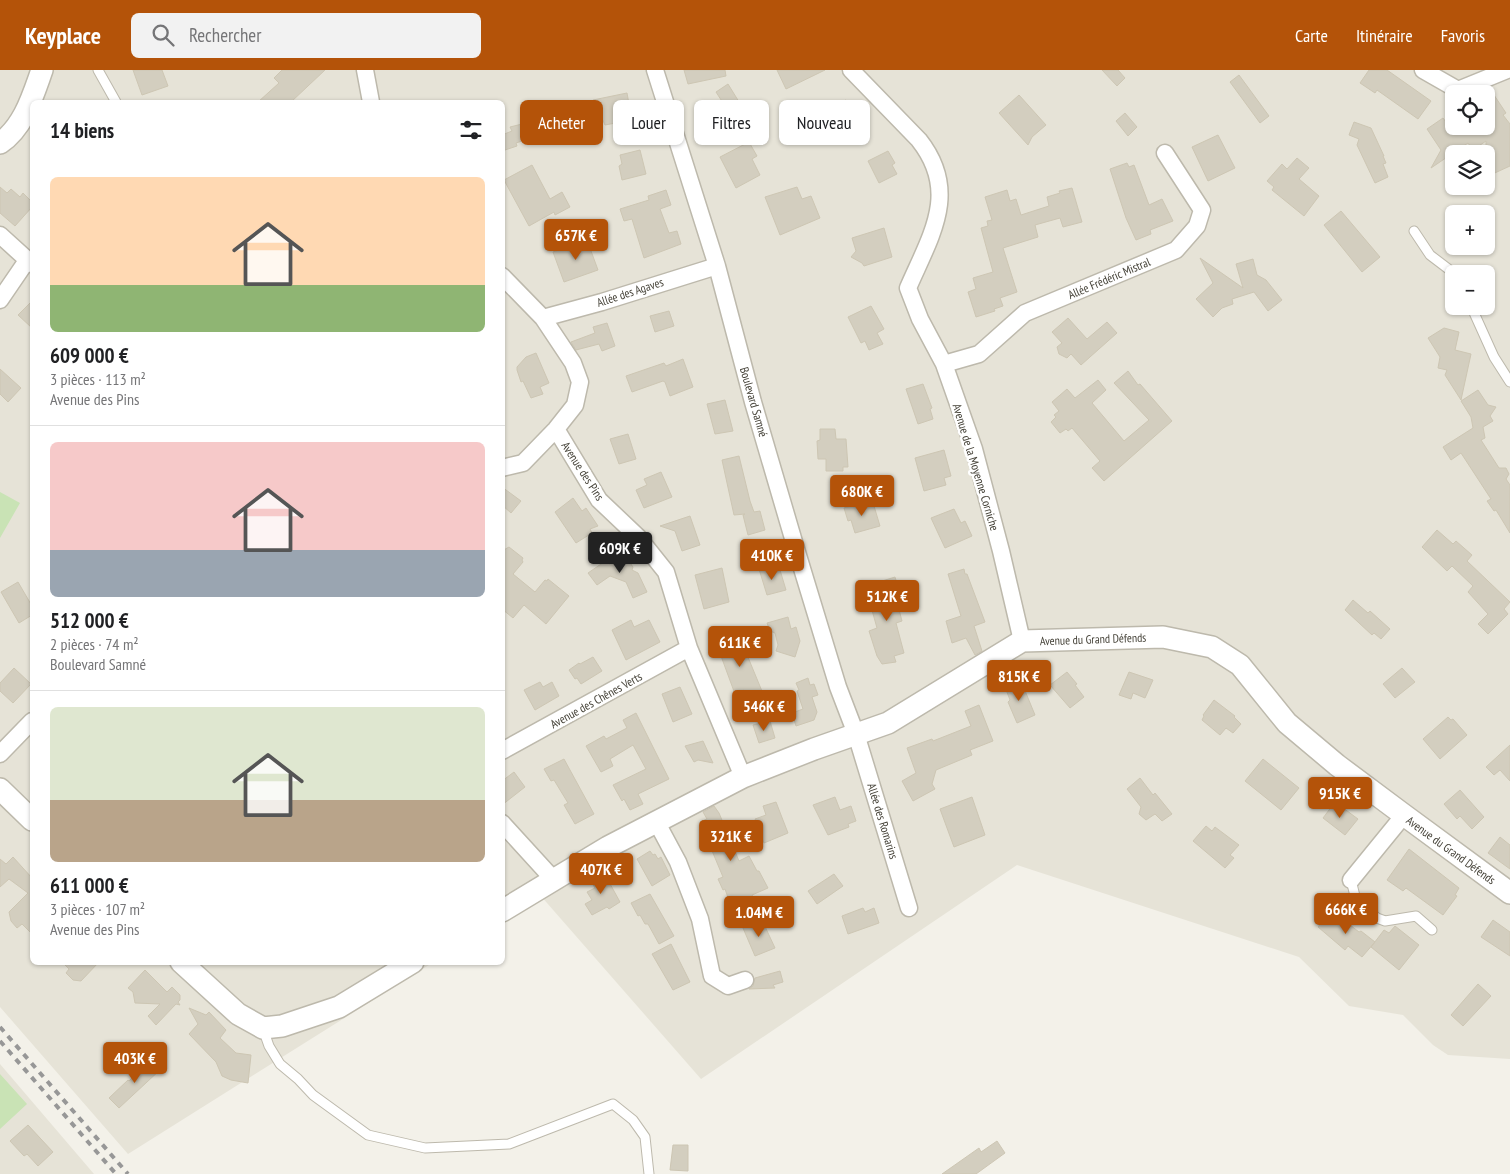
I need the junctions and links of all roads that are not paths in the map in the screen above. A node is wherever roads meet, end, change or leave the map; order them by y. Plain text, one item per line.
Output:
1 (42, 70) edge
2 (98, 70) edge
3 (365, 70) edge
4 (655, 70) edge
5 (851, 70) edge
6 (1423, 70) edge
7 (1506, 70) edge
8 (31, 100) edge
9 (115, 100) edge
10 (371, 100) edge
11 (30, 102) edge
12 (0, 143) edge
13 (1165, 153) dead end
14 (1414, 231) dead end
15 (0, 235) edge
16 (30, 262) edge
17 (717, 266) junction
18 (1445, 266) edge
19 (505, 279) edge
20 (0, 300) edge
21 (1475, 315) edge
22 (543, 318) junction
23 (944, 364) junction
24 (1510, 382) edge
25 (556, 429) junction
26 (505, 467) edge
27 (1022, 641) junction
28 (689, 648) junction
29 (30, 723) edge
30 (856, 734) junction
31 (505, 749) edge
32 (0, 754) edge
33 (742, 776) junction
34 (0, 788) edge
35 (1404, 815) junction
36 (30, 818) edge
37 (656, 821) junction
38 (505, 826) edge
39 (554, 880) junction
40 (1350, 880) joint
41 (1510, 893) edge
42 (909, 908) dead end
43 (505, 909) edge
44 (1432, 930) dead end
45 (184, 965) edge
46 (408, 965) edge
47 (746, 980) dead end
48 (263, 1028) junction
49 (649, 1174) edge

1 - 8 street
2 - 9 lane
3 - 10 street
4 - 17 street, Boulevard Samné
5 - 23 street, Avenue de la Moyenne Corniche
6 - 7 street
11 - 12 street
13 - 23 street, Allée Frédéric Mistral
14 - 18 lane
15 - 16 street
16 - 20 street
17 - 22 street, Allée des Agaves
17 - 30 street, Boulevard Samné
19 - 22 street
21 - 24 lane
22 - 25 street
23 - 27 street, Avenue de la Moyenne Corniche
25 - 26 street
25 - 28 street, Avenue des Pins
27 - 30 street, Avenue du Grand Défends
27 - 35 street, Avenue du Grand Défends
28 - 31 street, Avenue des Chênes Verts
28 - 33 street, Avenue des Pins
29 - 32 street
30 - 33 street, Avenue du Grand Défends
30 - 42 street, Allée des Romarins
33 - 37 street, Avenue du Grand Défends
34 - 36 street
35 - 40 street
35 - 41 street, Avenue du Grand Défends
37 - 39 street, Avenue du Grand Défends
37 - 47 street
38 - 39 street
39 - 43 street, Avenue du Grand Défends
40 - 44 lane
45 - 48 street
46 - 48 street
48 - 49 lane

